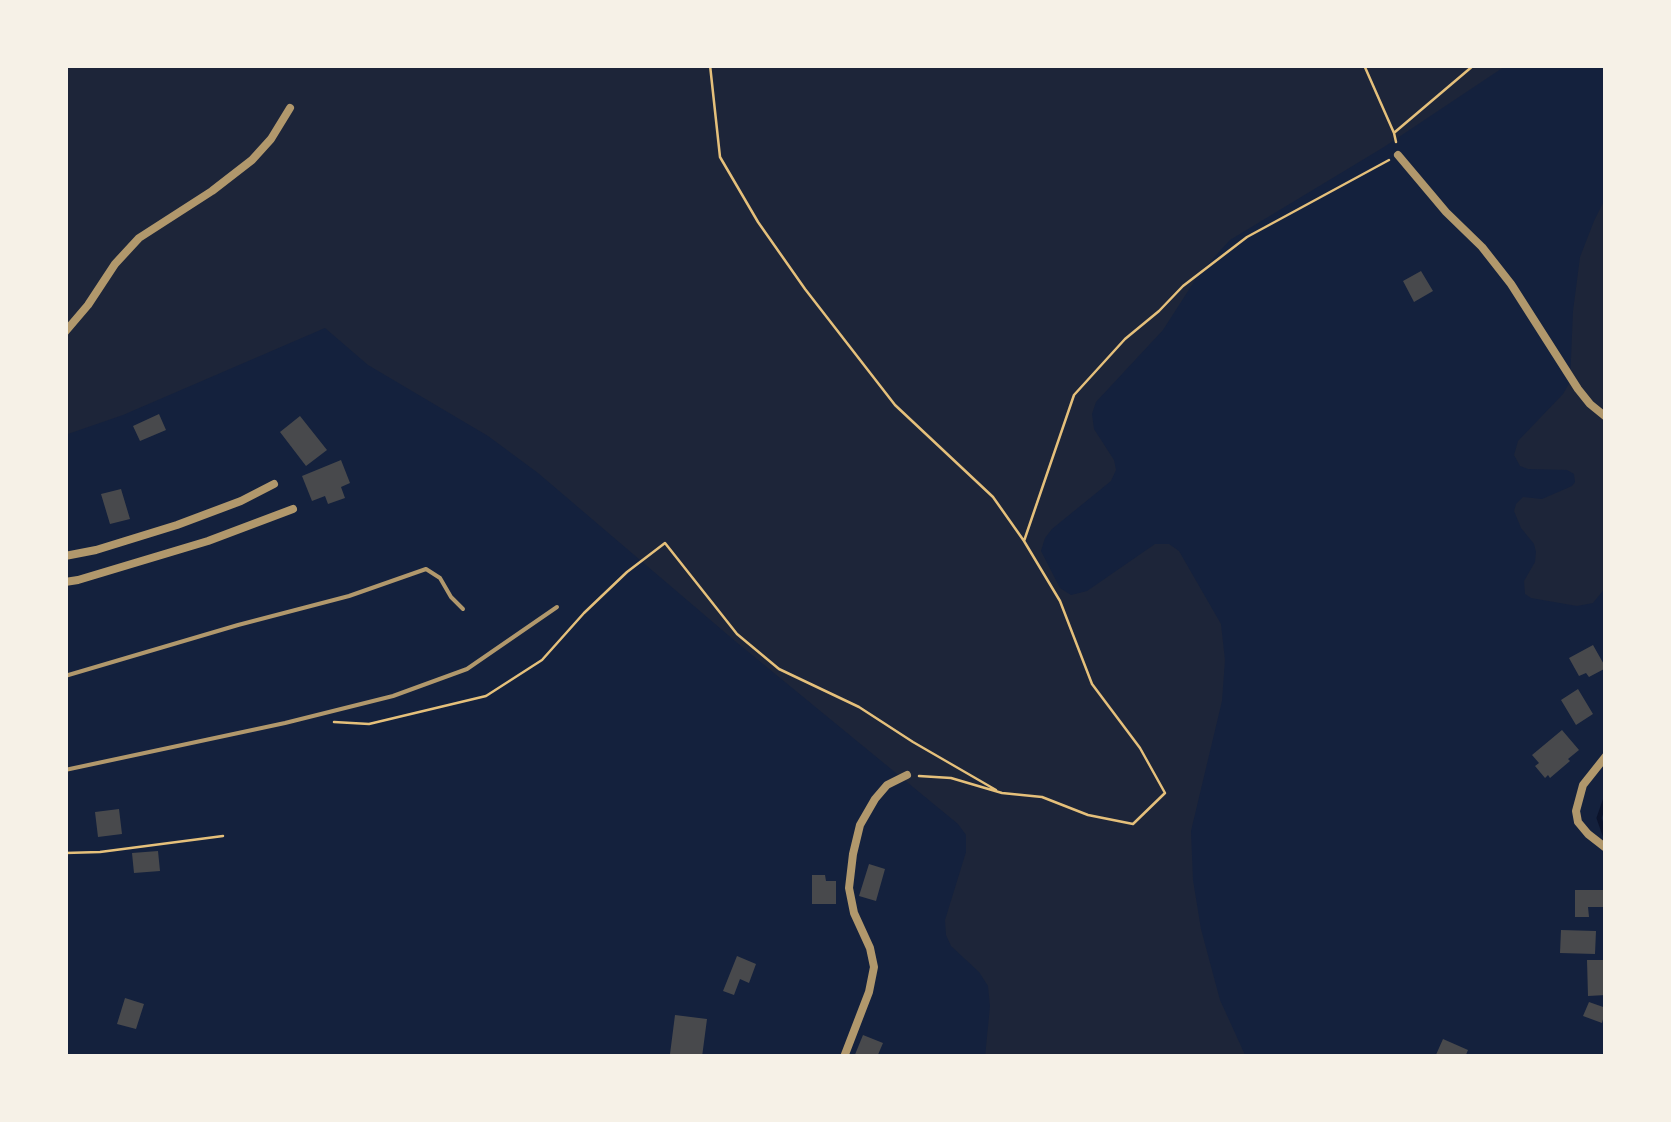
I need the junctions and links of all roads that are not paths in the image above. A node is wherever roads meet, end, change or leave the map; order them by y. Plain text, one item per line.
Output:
1 (290, 108) dead end
2 (1398, 155) road end
3 (65, 332) edge
4 (1606, 416) edge
5 (274, 484) dead end
6 (293, 509) dead end
7 (65, 556) edge
8 (65, 582) edge
9 (557, 607) dead end
10 (463, 609) dead end
11 (65, 676) edge
12 (1606, 756) edge
13 (65, 770) edge
14 (907, 775) road end
15 (1606, 848) edge
16 (844, 1057) edge

1 - 3 street
2 - 4 street
5 - 7 street
6 - 8 street
9 - 13 lane
10 - 11 lane
12 - 15 street
14 - 16 street

